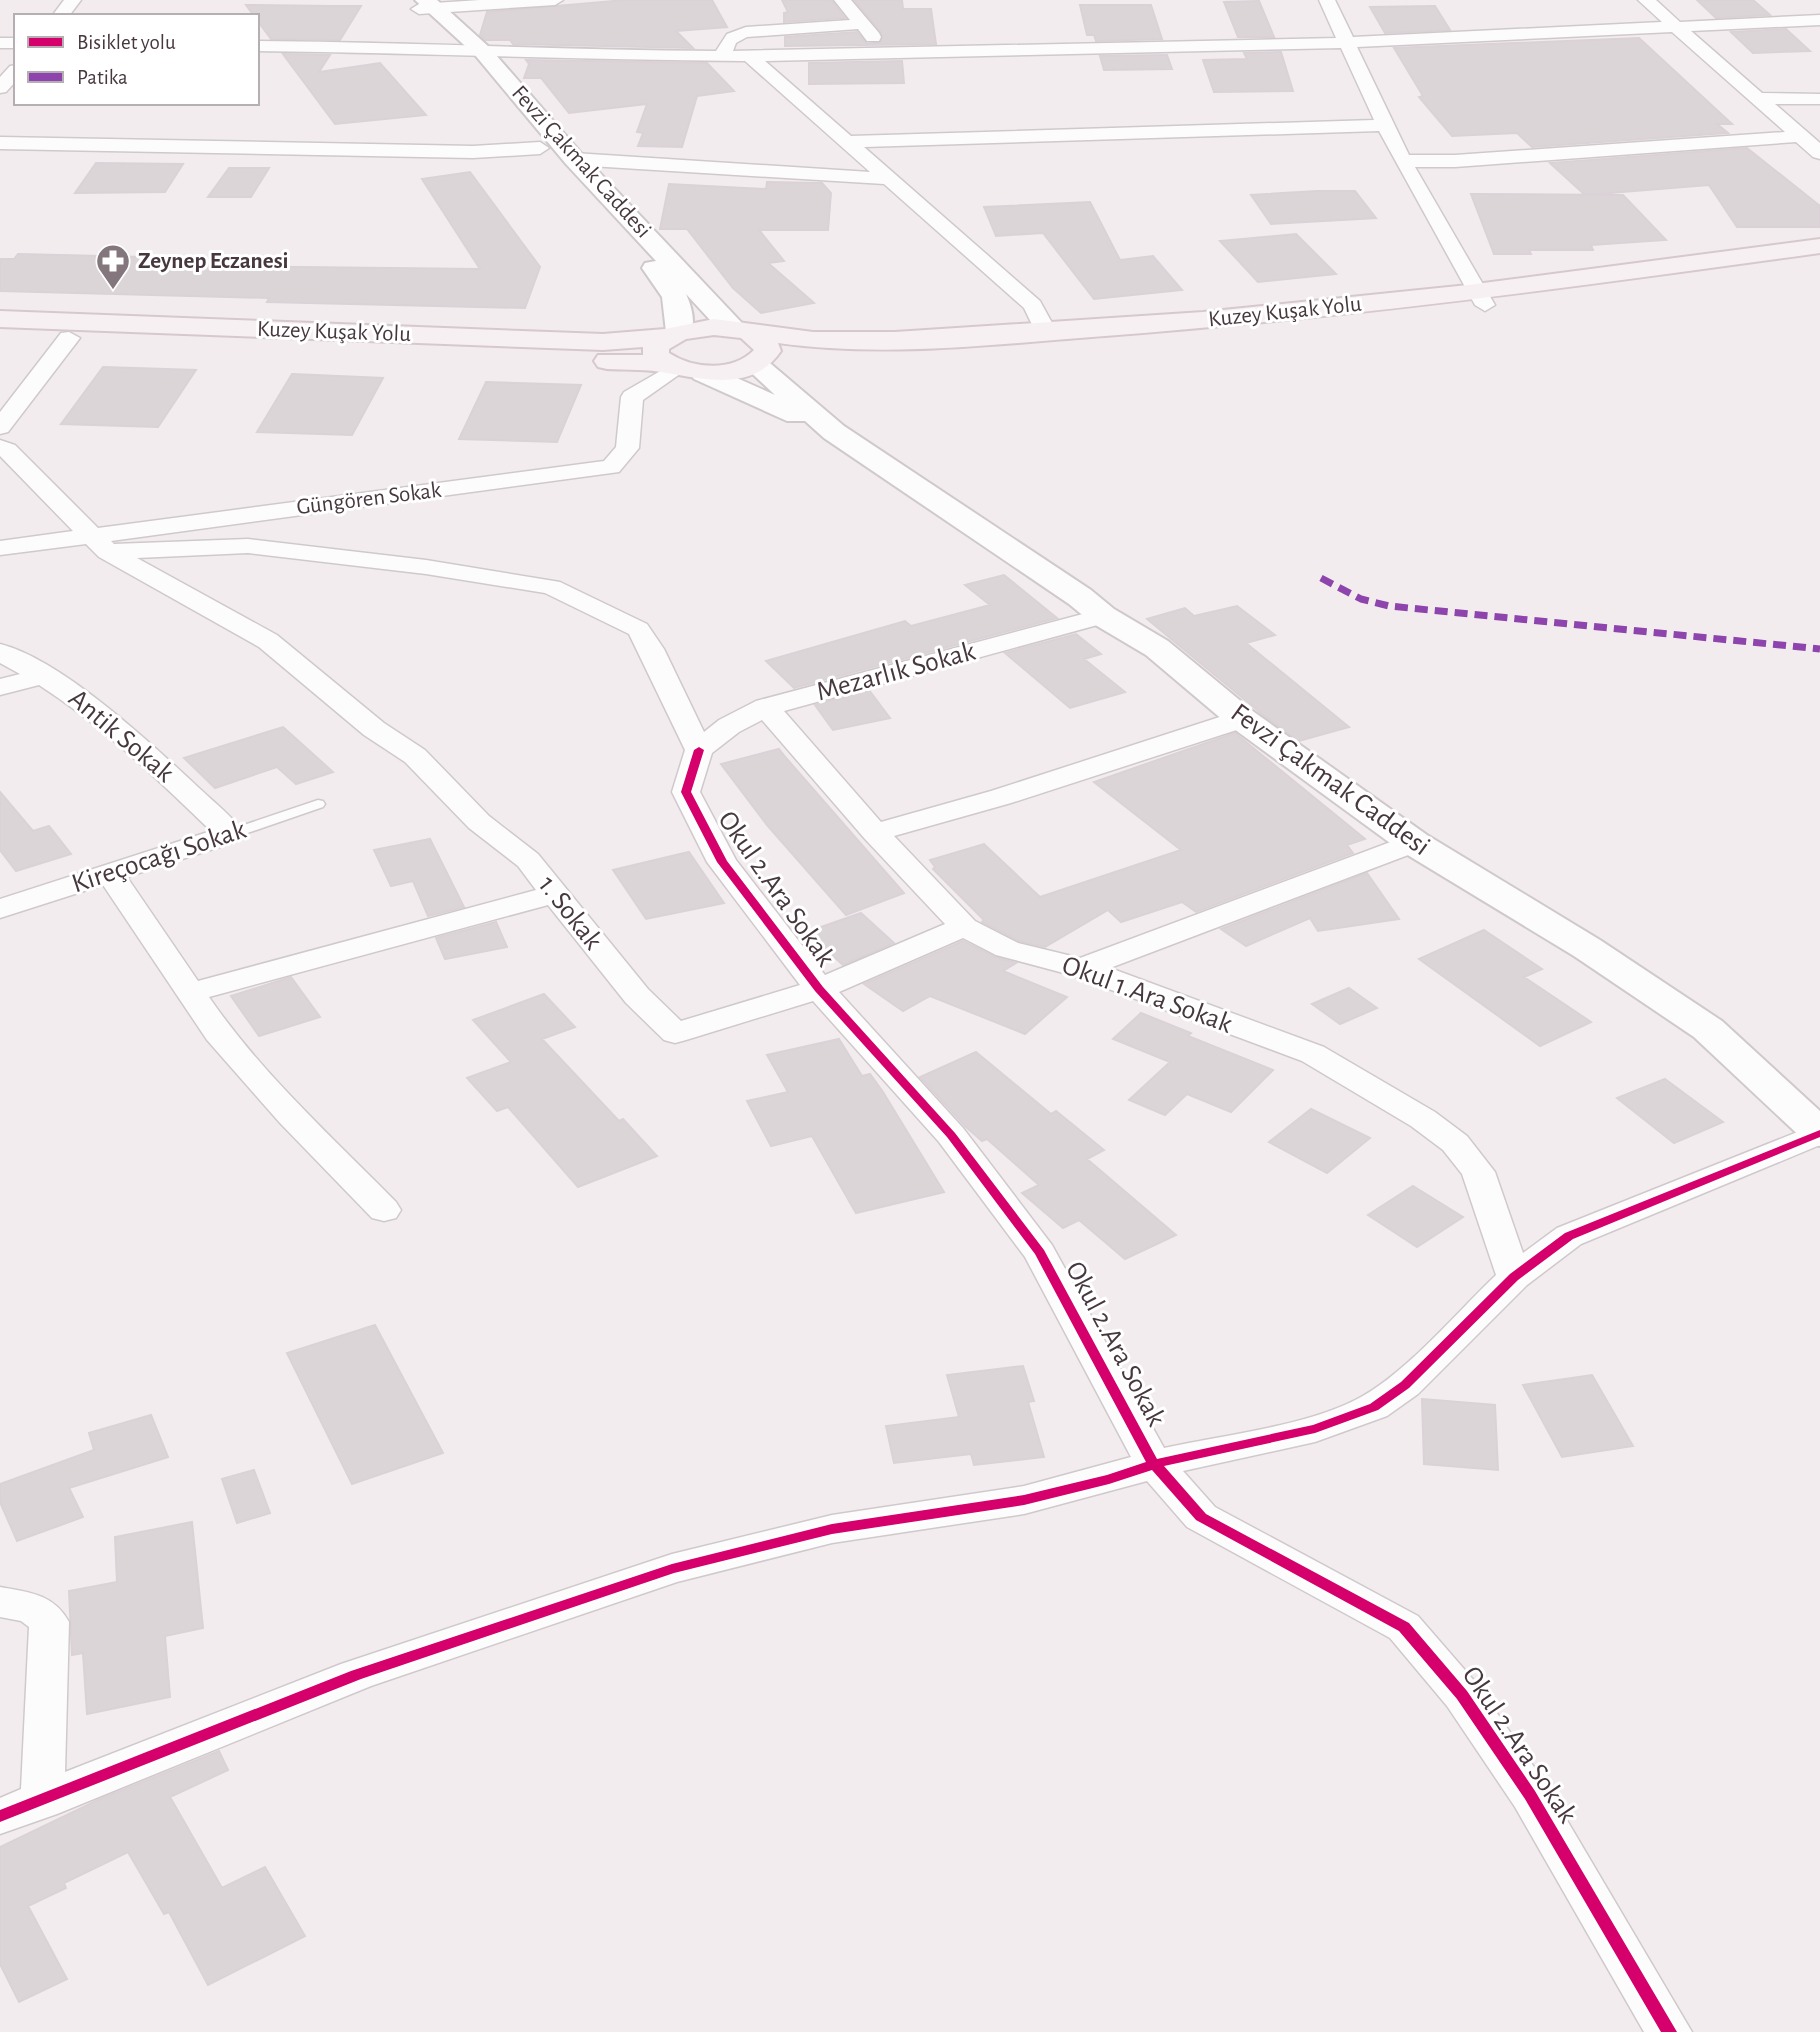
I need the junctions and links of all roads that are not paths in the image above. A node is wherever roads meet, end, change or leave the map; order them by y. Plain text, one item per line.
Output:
1 (73, 0) edge
2 (555, 0) edge
3 (842, 0) edge
4 (1327, 0) edge
5 (1646, 0) edge
6 (422, 4) edge
7 (62, 14) edge
8 (1820, 20) edge
9 (864, 24) junction
10 (1674, 26) junction
11 (1348, 42) junction
12 (259, 46) edge
13 (454, 48) junction
14 (482, 51) junction
15 (885, 52) junction
16 (723, 56) junction
17 (749, 56) junction
18 (14, 72) edge
19 (0, 88) edge
20 (1755, 98) junction
21 (1820, 99) edge
22 (1384, 125) junction
23 (1802, 136) junction
24 (844, 142) junction
25 (0, 143) edge
26 (540, 148) junction
27 (1820, 153) edge
28 (574, 159) junction
29 (1402, 161) junction
30 (892, 179) junction
31 (1820, 246) edge
32 (1820, 258) edge
33 (1481, 299) junction
34 (0, 319) edge
35 (739, 330) junction
36 (1046, 332) junction
37 (673, 334) junction
38 (0, 336) edge
39 (69, 338) junction
40 (759, 361) junction
41 (671, 367) junction
42 (703, 373) junction
43 (0, 428) edge
44 (834, 432) junction
45 (0, 447) edge
46 (98, 544) junction
47 (0, 548) edge
48 (1103, 616) junction
49 (0, 652) edge
50 (46, 675) junction
51 (0, 687) edge
52 (766, 707) junction
53 (1242, 719) junction
54 (699, 750) junction
55 (318, 804) dead end
56 (875, 833) junction
57 (231, 834) junction
58 (1414, 843) junction
59 (109, 873) junction
60 (555, 894) junction
61 (2, 905) edge
62 (964, 927) junction
63 (1082, 968) junction
64 (819, 989) junction
65 (190, 993) junction
66 (1820, 1133) edge
67 (384, 1210) dead end
68 (1514, 1277) junction
69 (1154, 1464) junction
70 (0, 1602) edge
71 (42, 1801) junction
72 (0, 1816) edge
73 (1669, 2032) edge

1 - 7 street
2 - 6 street
3 - 9 street
4 - 11 street
5 - 10 street
6 - 13 street
6 - 14 street, Fevzi Çakmak Caddesi
8 - 10 street
9 - 15 street
9 - 16 street
10 - 11 street
10 - 20 street
11 - 15 street
11 - 22 street
12 - 13 street
13 - 14 street
13 - 26 street
14 - 16 street
14 - 28 street, Fevzi Çakmak Caddesi
15 - 17 street
16 - 17 street
17 - 24 street
18 - 19 street
20 - 21 street
20 - 23 street
22 - 24 street
22 - 29 street
23 - 27 street
23 - 29 street
24 - 30 street
25 - 26 street
26 - 37 street
28 - 30 street
28 - 35 street, Fevzi Çakmak Caddesi
29 - 33 street
30 - 36 street
31 - 33 main road, Kuzey Kuşak Yolu
32 - 33 main road, Kuzey Kuşak Yolu
33 - 36 main road, Kuzey Kuşak Yolu
33 - 40 main road, Kuzey Kuşak Yolu
34 - 37 main road, Kuzey Kuşak Yolu
35 - 36 main road, Kuzey Kuşak Yolu
35 - 37 main road, Kuzey Kuşak Yolu
35 - 40 main road
37 - 41 main road
38 - 39 main road, Kuzey Kuşak Yolu
39 - 41 main road, Kuzey Kuşak Yolu
39 - 43 street
40 - 42 main road, Kuzey Kuşak Yolu
40 - 44 street
41 - 42 main road, Kuzey Kuşak Yolu
41 - 46 street, Güngören Sokak
42 - 44 street
44 - 48 street, Fevzi Çakmak Caddesi
45 - 46 street, 1. Sokak
46 - 47 street, Güngören Sokak
46 - 54 street
46 - 60 street, 1. Sokak
48 - 52 street, Mezarlık Sokak
48 - 53 street, Fevzi Çakmak Caddesi
49 - 50 street, Antik Sokak
50 - 51 street
50 - 57 street, Antik Sokak
52 - 54 street, Mezarlık Sokak
52 - 56 street, Okul 1.Ara Sokak
53 - 56 street
53 - 58 street, Fevzi Çakmak Caddesi
54 - 64 street, Okul 2.Ara Sokak
55 - 57 lane, Kireçocağı Sokak
56 - 62 street, Okul 1.Ara Sokak
57 - 59 street, Kireçocağı Sokak
58 - 63 street
58 - 66 street, Fevzi Çakmak Caddesi
59 - 61 street, Kireçocağı Sokak
59 - 65 street
60 - 64 street, 1. Sokak
60 - 65 street
62 - 63 street, Okul 1.Ara Sokak
62 - 64 street
63 - 68 street, Okul 1.Ara Sokak
64 - 69 street, Okul 2.Ara Sokak
65 - 67 street
66 - 68 street
68 - 69 street
69 - 71 street
69 - 73 street, Okul 2.Ara Sokak
70 - 71 street
71 - 72 street

